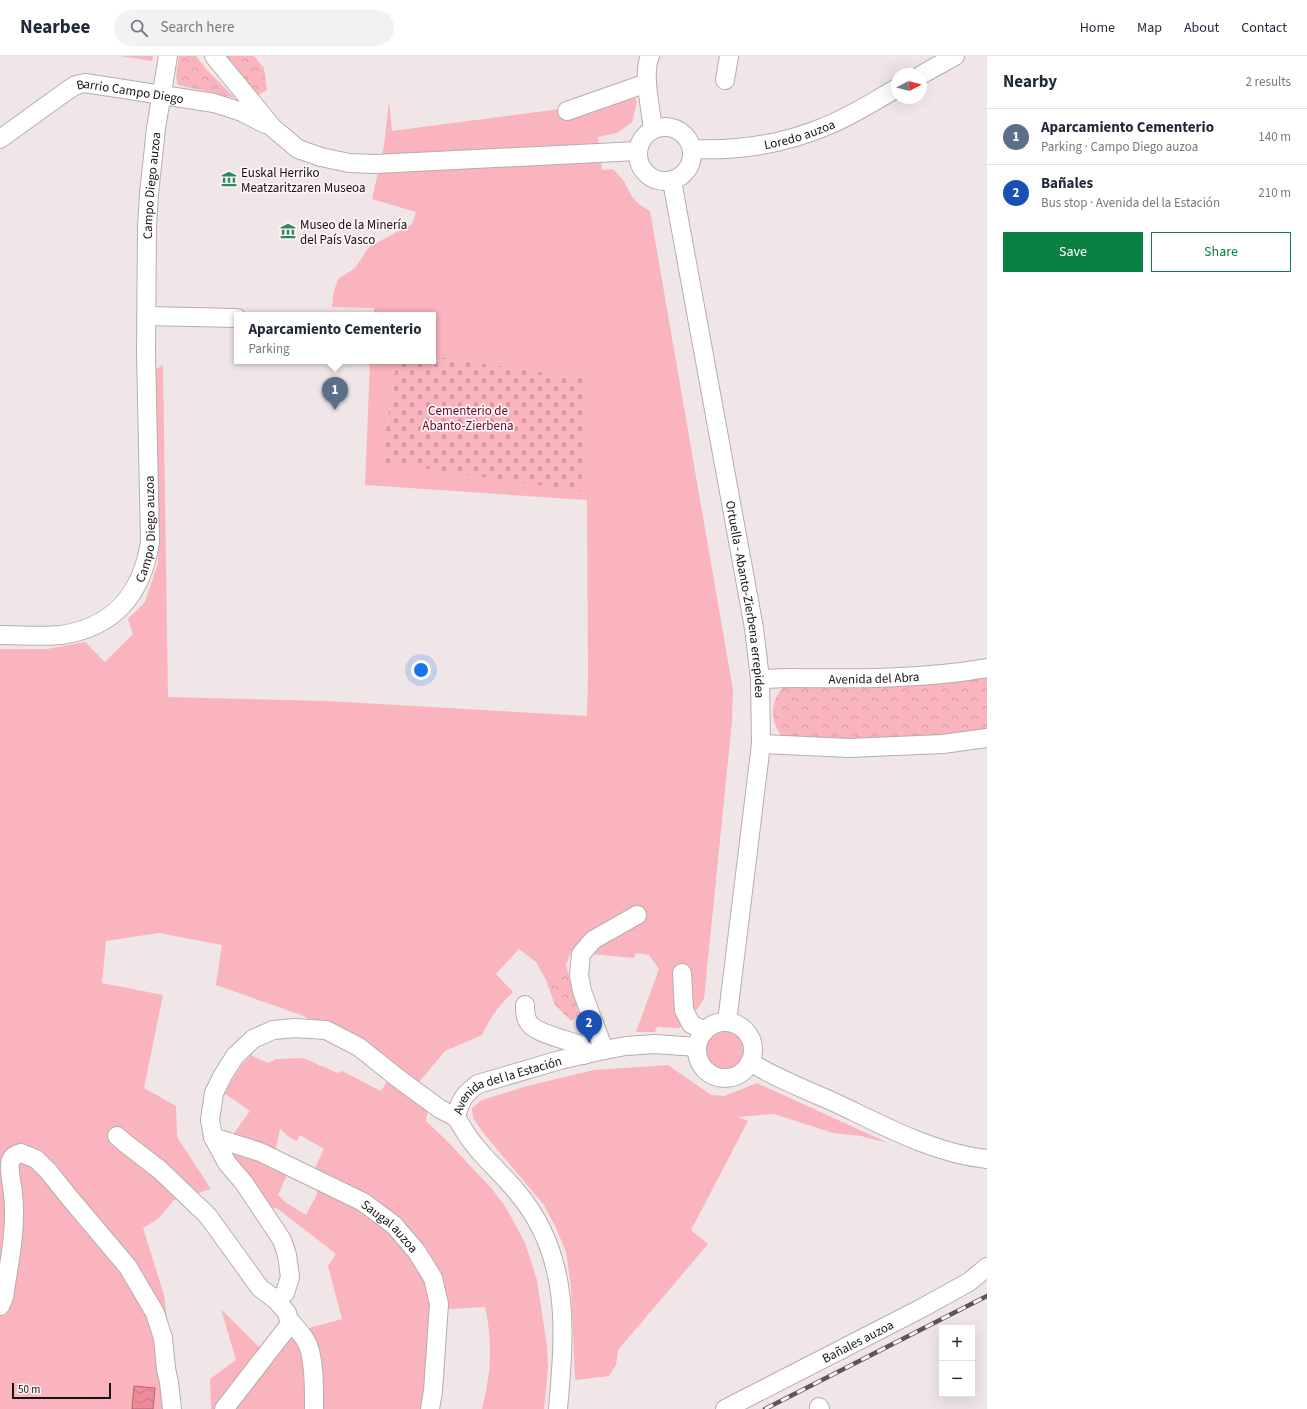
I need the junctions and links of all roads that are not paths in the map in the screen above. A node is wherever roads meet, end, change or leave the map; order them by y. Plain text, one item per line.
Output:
1 (168, 56) edge
2 (214, 56) edge
3 (650, 56) edge
4 (729, 56) edge
5 (955, 56) edge
6 (927, 72) edge
7 (725, 80) dead end
8 (647, 83) junction
9 (891, 91) edge
10 (161, 94) junction
11 (567, 111) dead end
12 (272, 128) junction
13 (653, 129) junction
14 (0, 139) edge
15 (692, 150) junction
16 (638, 151) junction
17 (672, 181) junction
18 (146, 316) junction
19 (234, 318) edge
20 (0, 635) edge
21 (987, 668) edge
22 (760, 679) junction
23 (987, 738) edge
24 (761, 744) junction
25 (637, 915) dead end
26 (682, 973) dead end
27 (525, 1005) dead end
28 (727, 1022) junction
29 (701, 1039) junction
30 (604, 1050) junction
31 (584, 1055) junction
32 (750, 1062) junction
33 (456, 1117) junction
34 (117, 1136) dead end
35 (213, 1137) junction
36 (987, 1159) edge
37 (987, 1267) edge
38 (276, 1300) junction
39 (0, 1306) edge
40 (290, 1321) junction
41 (172, 1409) edge
42 (224, 1409) edge
43 (314, 1409) edge
44 (430, 1409) edge
45 (558, 1409) edge
46 (725, 1409) edge

1 - 10 street, Campo Diego auzoa
2 - 12 street
3 - 8 street
4 - 7 street
5 - 6 street
8 - 11 street
8 - 13 street
9 - 15 street, Loredo auzoa
10 - 12 street, Barrio Campo Diego
10 - 14 street, Barrio Campo Diego
10 - 18 street, Campo Diego auzoa
12 - 16 street
13 - 15 street
13 - 16 street
15 - 17 street
16 - 17 street
17 - 22 street, Ortuella - Abanto-Zierbena errepidea
18 - 19 street
18 - 20 street, Campo Diego auzoa
21 - 22 street, Avenida del Abra
22 - 24 street, Ortuella - Abanto-Zierbena errepidea
23 - 24 street
24 - 28 street, Ortuella - Abanto-Zierbena errepidea
25 - 30 street
26 - 29 street
27 - 31 street
28 - 29 street
28 - 32 street
29 - 30 street, Avenida del la Estación
29 - 32 street
30 - 31 street, Avenida del la Estación
31 - 33 street, Avenida del la Estación
32 - 36 street
33 - 35 street
33 - 45 street, Avenida del la Estación
34 - 38 street
35 - 38 street
35 - 44 street, Saugal auzoa
37 - 46 street, Bañales auzoa
38 - 40 street
39 - 41 street
40 - 42 street
40 - 43 street

